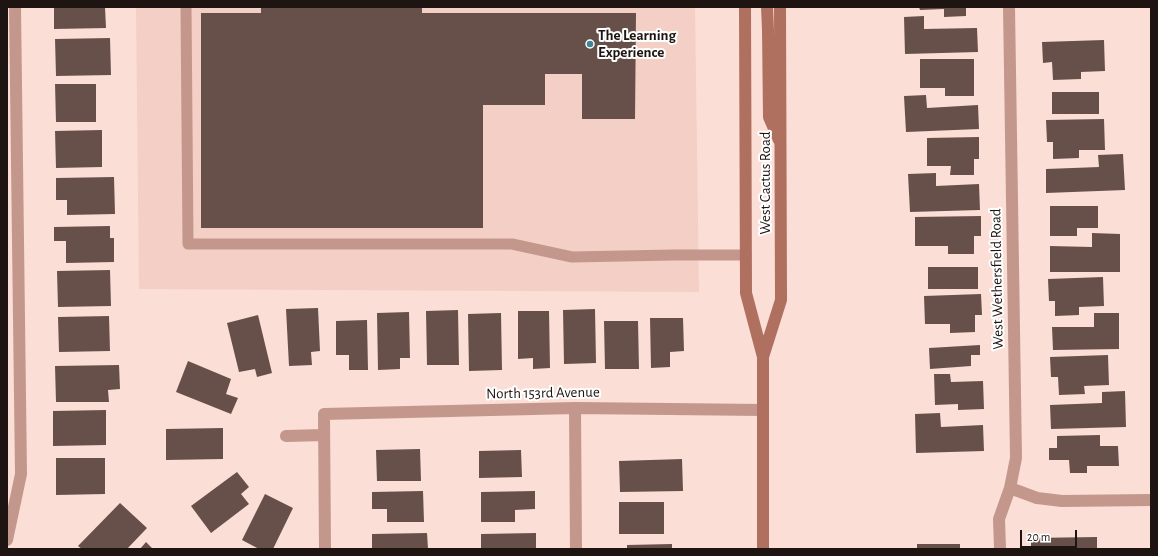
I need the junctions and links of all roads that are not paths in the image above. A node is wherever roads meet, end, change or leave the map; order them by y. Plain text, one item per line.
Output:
1 (15, 7) edge
2 (186, 7) edge
3 (745, 7) edge
4 (767, 7) edge
5 (780, 7) edge
6 (1009, 7) edge
7 (781, 145) junction
8 (746, 255) junction
9 (763, 356) junction
10 (575, 408) junction
11 (762, 410) junction
12 (324, 435) junction
13 (286, 436) dead end
14 (1010, 488) junction
15 (1151, 500) edge
16 (7, 540) edge
17 (7, 544) edge
18 (13, 549) edge
19 (324, 549) edge
20 (576, 549) edge
21 (763, 549) edge
22 (1000, 549) edge

1 - 16 street
2 - 8 lane
3 - 8 main road, West Cactus Road
4 - 7 main road
5 - 7 main road, West Cactus Road
6 - 14 street, West Wethersfield Road
7 - 9 main road, West Cactus Road
8 - 9 main road, West Cactus Road
9 - 11 main road, West Cactus Road
10 - 11 street, North 153rd Avenue
10 - 12 street, North 153rd Avenue
10 - 20 street
11 - 21 main road, West Cactus Road
12 - 13 street
12 - 19 street
14 - 15 street
14 - 22 street, West Wethersfield Road
17 - 18 street

